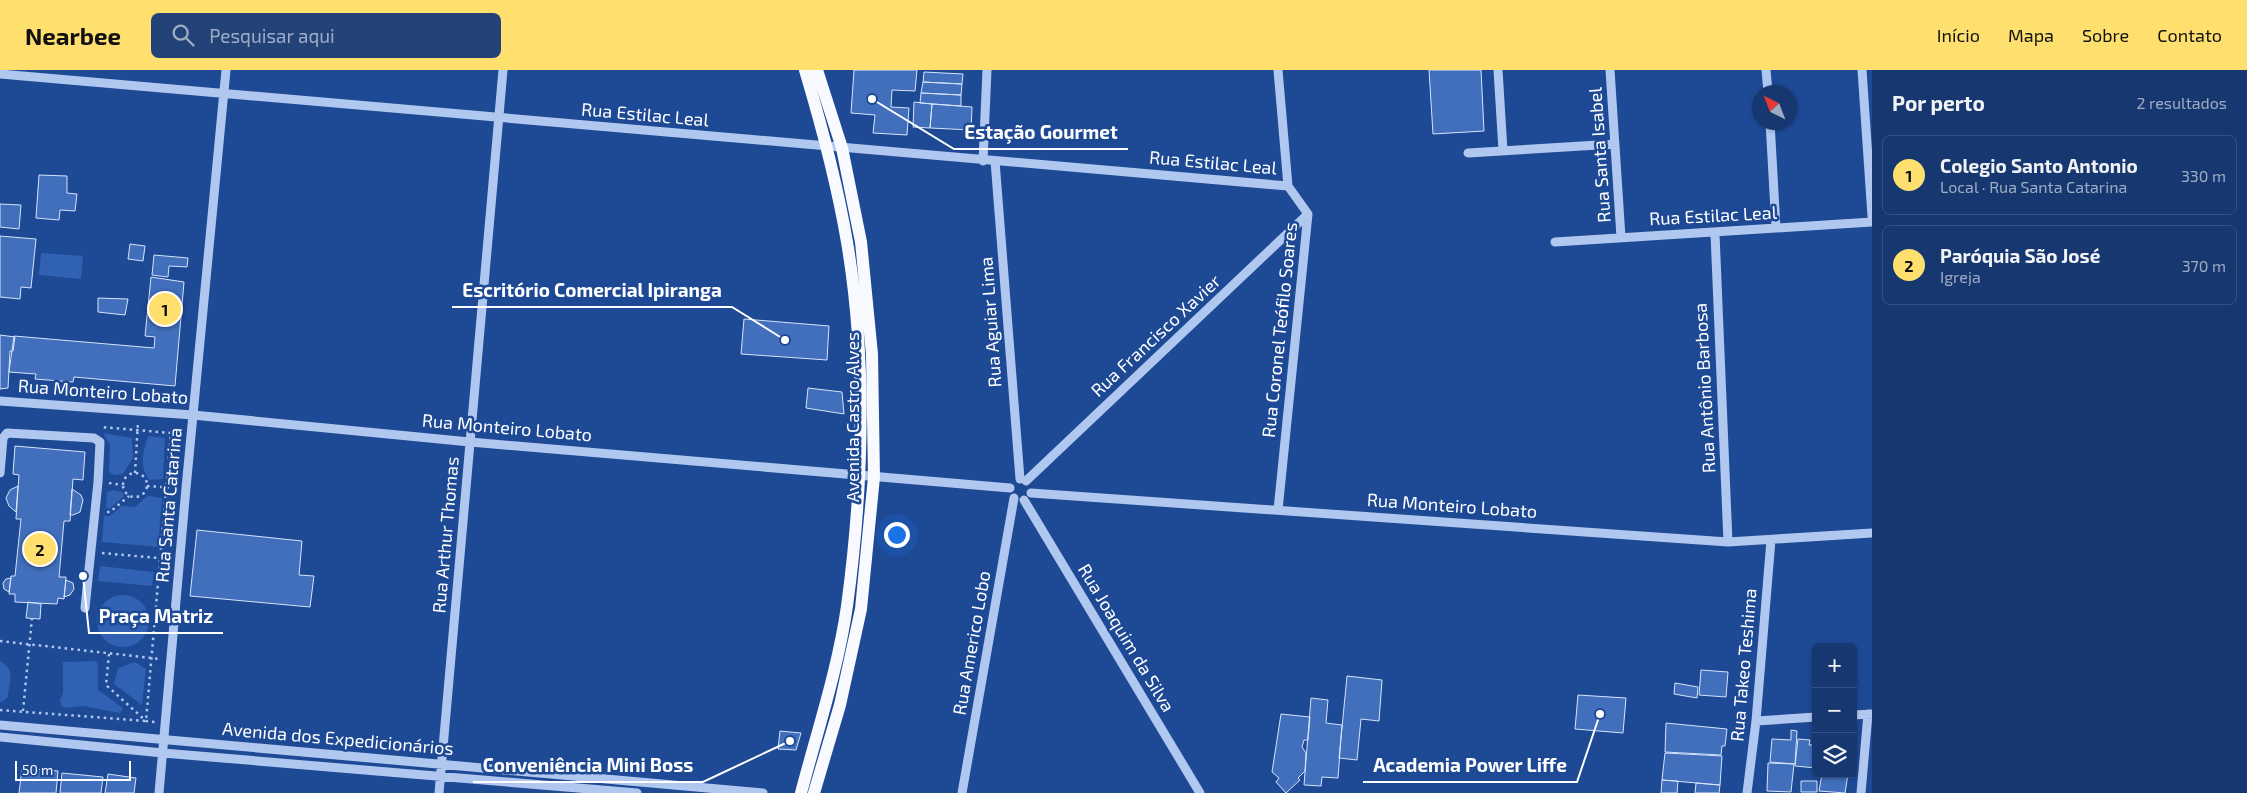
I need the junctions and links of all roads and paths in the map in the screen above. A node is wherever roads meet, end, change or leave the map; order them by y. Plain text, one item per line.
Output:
1 (226, 70) edge
2 (503, 70) edge
3 (805, 70) edge
4 (817, 70) edge
5 (987, 70) edge
6 (1278, 70) edge
7 (1498, 70) edge
8 (1610, 70) edge
9 (1766, 70) edge
10 (1862, 70) edge
11 (0, 74) edge
12 (1767, 85) edge
13 (224, 94) junction
14 (499, 118) junction
15 (1770, 130) edge
16 (1616, 144) junction
17 (828, 147) junction
18 (842, 148) junction
19 (1503, 150) junction
20 (1468, 153) dead end
21 (983, 161) junction
22 (995, 162) junction
23 (1288, 186) junction
24 (1308, 214) junction
25 (1872, 216) edge
26 (1872, 222) edge
27 (1776, 228) junction
28 (1715, 234) junction
29 (1621, 237) junction
30 (1555, 242) dead end
31 (872, 354) junction
32 (859, 355) junction
33 (0, 401) edge
34 (139, 411) junction
35 (193, 415) junction
36 (98, 427) dead end
37 (137, 430) junction
38 (470, 442) junction
39 (0, 473) edge
40 (135, 473) junction
41 (860, 476) junction
42 (874, 477) junction
43 (1023, 480) junction
44 (147, 486) junction
45 (166, 487) junction
46 (186, 488) junction
47 (1010, 488) junction
48 (1031, 493) junction
49 (129, 496) junction
50 (1019, 499) junction
51 (1278, 510) junction
52 (95, 511) junction
53 (1872, 533) edge
54 (1771, 540) junction
55 (1728, 542) junction
56 (91, 552) junction
57 (160, 558) junction
58 (180, 559) junction
59 (85, 608) dead end
60 (846, 608) junction
61 (861, 609) junction
62 (32, 618) dead end
63 (0, 641) edge
64 (30, 645) junction
65 (109, 654) junction
66 (152, 658) junction
67 (171, 661) junction
68 (0, 710) edge
69 (23, 711) junction
70 (1870, 714) edge
71 (1857, 715) edge
72 (1812, 717) edge
73 (146, 721) junction
74 (1756, 721) junction
75 (166, 724) junction
76 (0, 725) edge
77 (22, 727) junction
78 (0, 737) edge
79 (20, 739) junction
80 (165, 740) junction
81 (163, 753) junction
82 (304, 753) junction
83 (303, 764) junction
84 (442, 764) junction
85 (441, 776) junction
86 (650, 783) junction
87 (159, 793) edge
88 (440, 793) edge
89 (637, 793) edge
90 (650, 793) edge
91 (763, 793) edge
92 (801, 793) edge
93 (814, 793) edge
94 (962, 793) edge
95 (1200, 793) edge
96 (1747, 793) edge
97 (1861, 793) edge

1 - 13 street, Rua Santa Catarina
2 - 14 street, Rua Arthur Thomas
3 - 17 main road, Avenida Castro Alves
4 - 18 main road, Avenida Castro Alves
5 - 21 street
6 - 23 street
7 - 19 street
8 - 16 street, Rua Santa Isabel
9 - 12 street
10 - 25 street
11 - 13 street, Rua Estilac Leal
13 - 14 street, Rua Estilac Leal
13 - 35 street, Rua Santa Catarina
14 - 17 street, Rua Estilac Leal
14 - 38 street, Rua Arthur Thomas
15 - 27 street
16 - 19 street
16 - 29 street, Rua Santa Isabel
17 - 18 street, Rua Estilac Leal
17 - 32 main road, Avenida Castro Alves
18 - 21 street, Rua Estilac Leal
18 - 31 main road, Avenida Castro Alves
19 - 20 street
21 - 22 street, Rua Estilac Leal
22 - 23 street, Rua Estilac Leal
22 - 43 street, Rua Aguiar Lima
23 - 24 street, Rua Coronel Teófilo Soares
24 - 43 street, Rua Francisco Xavier
24 - 51 street, Rua Coronel Teófilo Soares
26 - 27 street, Rua Estilac Leal
27 - 28 street, Rua Estilac Leal
28 - 29 street, Rua Estilac Leal
28 - 55 street, Rua Antônio Barbosa
29 - 30 street, Rua Estilac Leal
31 - 32 main road
31 - 42 main road, Avenida Castro Alves
32 - 41 main road, Avenida Castro Alves
33 - 34 street, Rua Monteiro Lobato
34 - 35 street, Rua Monteiro Lobato
34 - 37 path
35 - 38 street, Rua Monteiro Lobato
35 - 46 street, Rua Santa Catarina
36 - 37 path
37 - 40 path
37 - 45 path
38 - 41 street, Rua Monteiro Lobato
38 - 84 street, Rua Arthur Thomas
39 - 52 street
40 - 44 path
40 - 49 path
41 - 42 street, Rua Monteiro Lobato
41 - 60 main road, Avenida Castro Alves
42 - 47 street, Rua Monteiro Lobato
42 - 61 main road, Avenida Castro Alves
43 - 47 street
43 - 48 street
44 - 45 path
44 - 49 path
45 - 46 path
45 - 57 path
46 - 58 street, Rua Santa Catarina
47 - 50 street
48 - 50 street
48 - 51 street, Rua Monteiro Lobato
49 - 52 path
50 - 94 street, Rua Americo Lobo
50 - 95 street, Rua Joaquim da Silva
51 - 55 street, Rua Monteiro Lobato
52 - 56 street
53 - 54 street, Rua Monteiro Lobato
54 - 55 street, Rua Monteiro Lobato
54 - 74 street, Rua Takeo Teshima
56 - 57 path
56 - 59 street
57 - 58 path
57 - 66 path
58 - 67 street, Rua Santa Catarina
60 - 61 main road
60 - 92 main road, Avenida Castro Alves
61 - 93 main road, Avenida Castro Alves
62 - 64 path
63 - 64 path
64 - 65 path
64 - 69 path
65 - 66 path
65 - 73 path
66 - 67 path
66 - 73 path
67 - 75 street, Rua Santa Catarina
68 - 69 path
69 - 73 path
70 - 71 street
70 - 97 street
72 - 74 street
73 - 75 path
74 - 96 street, Rua Takeo Teshima
75 - 80 street, Rua Santa Catarina
76 - 77 street, Avenida dos Expedicionários
77 - 79 street
77 - 80 street, Avenida dos Expedicionários
78 - 79 street, Avenida dos Expedicionários
79 - 81 street, Avenida dos Expedicionários
80 - 81 street, Rua Santa Catarina
80 - 82 street, Avenida dos Expedicionários
81 - 83 street, Avenida dos Expedicionários
81 - 87 street, Rua Santa Catarina
82 - 83 street
82 - 84 street, Avenida dos Expedicionários
83 - 85 street, Avenida dos Expedicionários
84 - 85 street, Rua Arthur Thomas
84 - 86 street, Avenida dos Expedicionários
85 - 88 street, Rua Arthur Thomas
85 - 89 street, Avenida dos Expedicionários
86 - 90 street
86 - 91 street, Avenida dos Expedicionários

